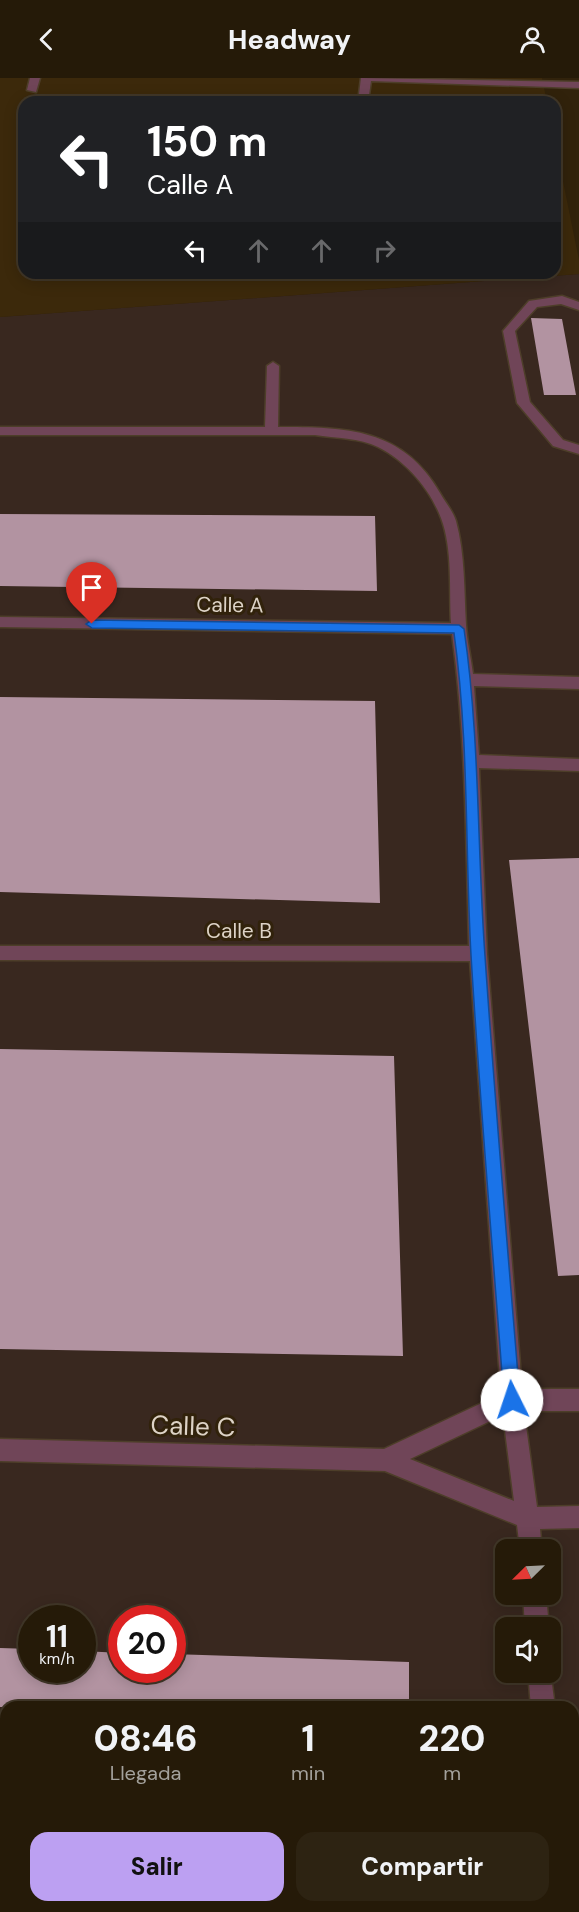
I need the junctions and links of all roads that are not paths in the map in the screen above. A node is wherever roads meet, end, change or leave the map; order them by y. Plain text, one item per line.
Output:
1 (35, 78) edge
2 (366, 78) edge
3 (579, 82) edge
4 (33, 90) dead end
5 (364, 96) edge
6 (579, 306) edge
7 (273, 366) dead end
8 (0, 431) edge
9 (271, 432) junction
10 (579, 450) edge
11 (0, 622) edge
12 (459, 629) junction
13 (466, 680) junction
14 (579, 683) edge
15 (471, 761) junction
16 (579, 765) edge
17 (0, 953) edge
18 (478, 954) junction
19 (512, 1400) junction
20 (579, 1400) edge
21 (0, 1449) edge
22 (385, 1460) junction
23 (579, 1517) edge
24 (528, 1518) junction
25 (530, 1539) edge
26 (541, 1683) edge
27 (542, 1701) edge

1 - 4 lane
2 - 3 lane
2 - 5 lane
6 - 10 lane
7 - 9 lane
8 - 9 lane
9 - 12 lane
11 - 12 lane, Calle A
12 - 13 lane
13 - 14 lane
13 - 15 lane
15 - 16 lane
15 - 18 lane
17 - 18 lane, Calle B
18 - 19 lane
19 - 20 lane, Calle C
19 - 22 lane, Calle C
19 - 24 lane
21 - 22 lane, Calle C
22 - 24 lane, Calle C
23 - 24 lane, Calle C
24 - 25 lane
26 - 27 lane

